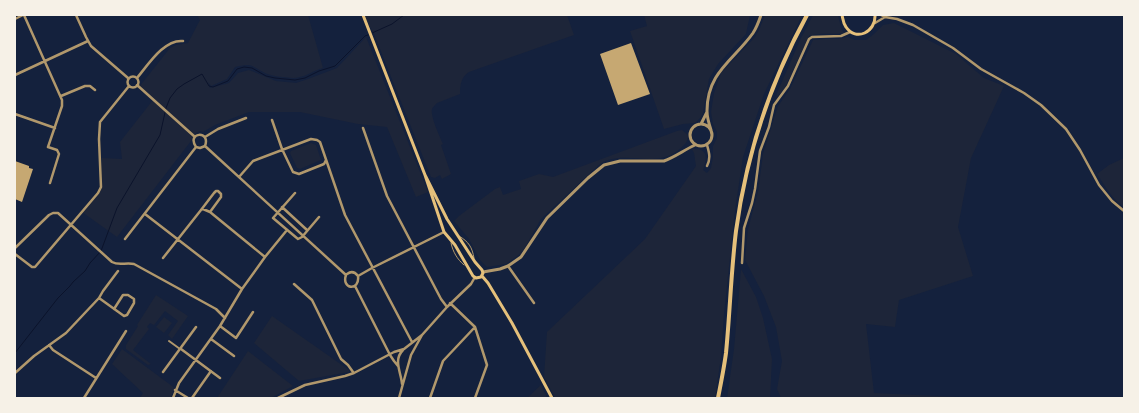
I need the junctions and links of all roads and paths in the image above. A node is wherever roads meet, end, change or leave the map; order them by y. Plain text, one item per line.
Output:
1 (23, 15) edge
2 (76, 15) edge
3 (363, 15) edge
4 (761, 15) edge
5 (807, 15) edge
6 (875, 15) edge
7 (881, 15) edge
8 (843, 16) edge
9 (15, 18) edge
10 (885, 18) junction
11 (875, 23) junction
12 (850, 32) junction
13 (88, 41) junction
14 (183, 41) dead end
15 (45, 61) junction
16 (15, 75) edge
17 (128, 78) junction
18 (137, 78) junction
19 (137, 85) junction
20 (129, 86) junction
21 (95, 90) dead end
22 (61, 96) junction
23 (707, 112) junction
24 (15, 114) edge
25 (246, 118) dead end
26 (272, 120) dead end
27 (701, 124) junction
28 (55, 128) junction
29 (363, 128) dead end
30 (711, 130) junction
31 (195, 137) junction
32 (205, 138) junction
33 (690, 140) junction
34 (696, 145) junction
35 (707, 145) junction
36 (205, 146) junction
37 (196, 147) junction
38 (282, 149) junction
39 (685, 150) junction
40 (326, 160) junction
41 (707, 166) dead end
42 (425, 175) junction
43 (238, 177) junction
44 (50, 184) dead end
45 (295, 194) dead end
46 (282, 207) junction
47 (200, 210) junction
48 (1124, 211) edge
49 (210, 212) junction
50 (278, 212) junction
51 (145, 214) junction
52 (319, 217) dead end
53 (71, 225) junction
54 (453, 228) junction
55 (287, 230) junction
56 (307, 230) junction
57 (444, 232) junction
58 (303, 235) junction
59 (126, 239) dead end
60 (178, 239) junction
61 (413, 247) junction
62 (15, 248) edge
63 (15, 254) edge
64 (265, 257) junction
65 (163, 258) dead end
66 (742, 263) dead end
67 (508, 266) junction
68 (479, 267) junction
69 (372, 268) junction
70 (118, 271) dead end
71 (482, 274) junction
72 (346, 275) junction
73 (358, 276) junction
74 (474, 276) junction
75 (294, 284) dead end
76 (355, 286) junction
77 (242, 289) junction
78 (100, 298) junction
79 (450, 303) junction
80 (534, 303) dead end
81 (447, 307) junction
82 (114, 309) junction
83 (253, 312) dead end
84 (225, 318) junction
85 (220, 326) junction
86 (196, 327) dead end
87 (474, 327) junction
88 (126, 331) dead end
89 (422, 335) junction
90 (211, 339) junction
91 (169, 341) dead end
92 (412, 342) junction
93 (49, 345) junction
94 (180, 349) junction
95 (404, 349) junction
96 (390, 354) junction
97 (411, 355) junction
98 (234, 356) dead end
99 (195, 360) junction
100 (408, 365) junction
101 (399, 366) junction
102 (211, 371) junction
103 (163, 372) dead end
104 (354, 373) junction
105 (15, 374) edge
106 (96, 378) junction
107 (220, 378) dead end
108 (402, 386) junction
109 (175, 390) junction
110 (84, 398) edge
111 (173, 398) edge
112 (188, 398) edge
113 (192, 398) edge
114 (278, 398) edge
115 (399, 398) edge
116 (430, 398) edge
117 (475, 398) edge
118 (552, 398) edge
119 (718, 398) edge

1 - 9 street
1 - 15 street
2 - 13 street
3 - 42 main road
4 - 23 street
5 - 119 highway
6 - 11 main road
7 - 10 street
8 - 12 main road
10 - 11 street
10 - 48 street
11 - 12 main road
12 - 66 street
13 - 15 street
13 - 17 street
14 - 18 street
15 - 16 street
15 - 22 street
17 - 18 street
17 - 20 street
18 - 19 street
19 - 20 street
19 - 31 street
20 - 53 street
21 - 22 street
22 - 28 street
23 - 27 street
23 - 30 street
24 - 28 street
25 - 32 street
26 - 38 street
27 - 30 street
27 - 33 street
28 - 44 street
29 - 61 street
30 - 35 street
31 - 32 street
31 - 37 street
32 - 36 street
33 - 34 street
33 - 39 street
34 - 35 street
34 - 39 street
35 - 41 street
36 - 37 street
36 - 43 street
37 - 51 street
38 - 40 street
38 - 40 street
38 - 43 street
39 - 67 street
40 - 69 street
42 - 54 main road
42 - 57 main road
43 - 50 street
45 - 46 street
46 - 50 street
46 - 56 street
47 - 49 street
47 - 49 street
47 - 60 street
49 - 64 street
50 - 55 street
50 - 58 street
51 - 59 street
51 - 60 street
52 - 56 street
53 - 62 street
53 - 63 street
53 - 84 street
54 - 57 main road
54 - 57 main road
54 - 68 main road
55 - 58 street
55 - 64 street
56 - 58 street
57 - 61 street
57 - 74 main road
58 - 72 street
60 - 65 street
60 - 77 street
61 - 69 street
61 - 81 street
64 - 77 street
67 - 71 street
67 - 80 street
68 - 71 main road
68 - 74 main road
69 - 73 street
69 - 92 street
70 - 78 street
71 - 74 main road
71 - 118 main road
72 - 73 street
72 - 76 street
73 - 76 street
74 - 79 street
75 - 104 street
76 - 96 street
77 - 84 street
78 - 82 street
78 - 93 street
79 - 81 street
79 - 87 street
81 - 89 street
82 - 82 street
83 - 85 street
84 - 85 street
85 - 90 street
86 - 94 street
87 - 116 street
87 - 117 street
88 - 106 street
89 - 92 street
89 - 97 street
90 - 98 street
90 - 99 street
91 - 94 street
92 - 95 street
93 - 105 street
93 - 106 street
94 - 99 street
94 - 103 street
95 - 96 street
95 - 97 street
95 - 101 street
96 - 101 street
96 - 104 street
97 - 100 street
99 - 102 street
99 - 109 street
100 - 101 street
100 - 108 street
101 - 108 street
102 - 107 street
102 - 113 street
104 - 114 street
106 - 110 street
108 - 115 street
109 - 111 street
109 - 112 street

